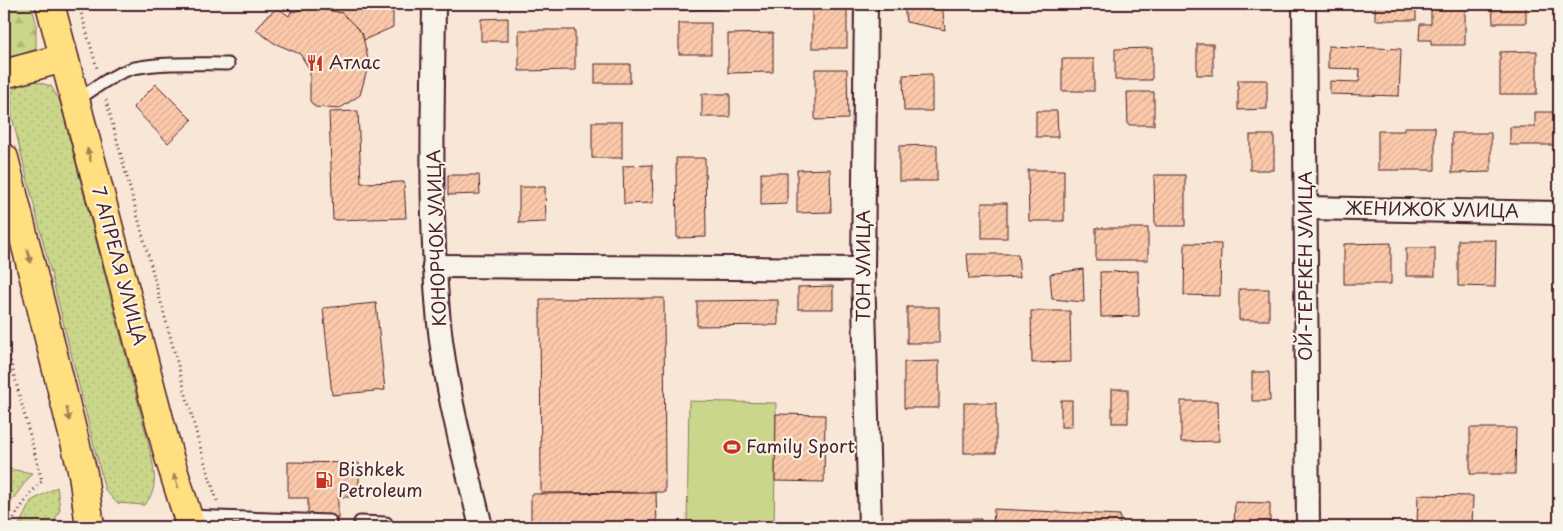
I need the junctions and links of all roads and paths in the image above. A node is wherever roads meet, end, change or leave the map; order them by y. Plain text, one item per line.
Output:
1 (50, 4) edge
2 (78, 4) edge
3 (434, 4) edge
4 (866, 4) edge
5 (1304, 4) edge
6 (64, 58) junction
7 (228, 64) dead end
8 (4, 74) edge
9 (101, 83) junction
10 (75, 102) junction
11 (4, 158) edge
12 (1306, 208) junction
13 (1559, 213) edge
14 (434, 266) junction
15 (863, 269) junction
16 (4, 337) edge
17 (87, 499) junction
18 (222, 517) junction
19 (330, 521) dead end
20 (189, 522) edge
21 (360, 522) dead end
22 (8, 527) edge
23 (80, 527) edge
24 (90, 527) edge
25 (387, 527) edge
26 (481, 527) edge
27 (870, 527) edge
28 (1308, 527) edge

1 - 6 main road, 7 АПРЕЛЯ УЛИЦА
2 - 9 path
3 - 14 street, КОНОРЧОК УЛИЦА
4 - 15 street, ТОН УЛИЦА
5 - 12 street, ОЙ-ТЕРЕКЕН УЛИЦА
6 - 8 main road
6 - 10 main road, 7 АПРЕЛЯ УЛИЦА
7 - 9 lane
9 - 10 lane
9 - 18 path
20 -> 10 main road, 7 АПРЕЛЯ УЛИЦА
11 -> 17 main road
12 - 13 street, ЖЕНИЖОК УЛИЦА
12 - 28 street, ОЙ-ТЕРЕКЕН УЛИЦА
14 - 15 street
14 - 26 street, КОНОРЧОК УЛИЦА
15 - 27 street, ТОН УЛИЦА
16 - 22 path
17 - 23 main road
17 - 24 main road
18 - 19 lane
18 - 20 lane
21 - 25 lane

